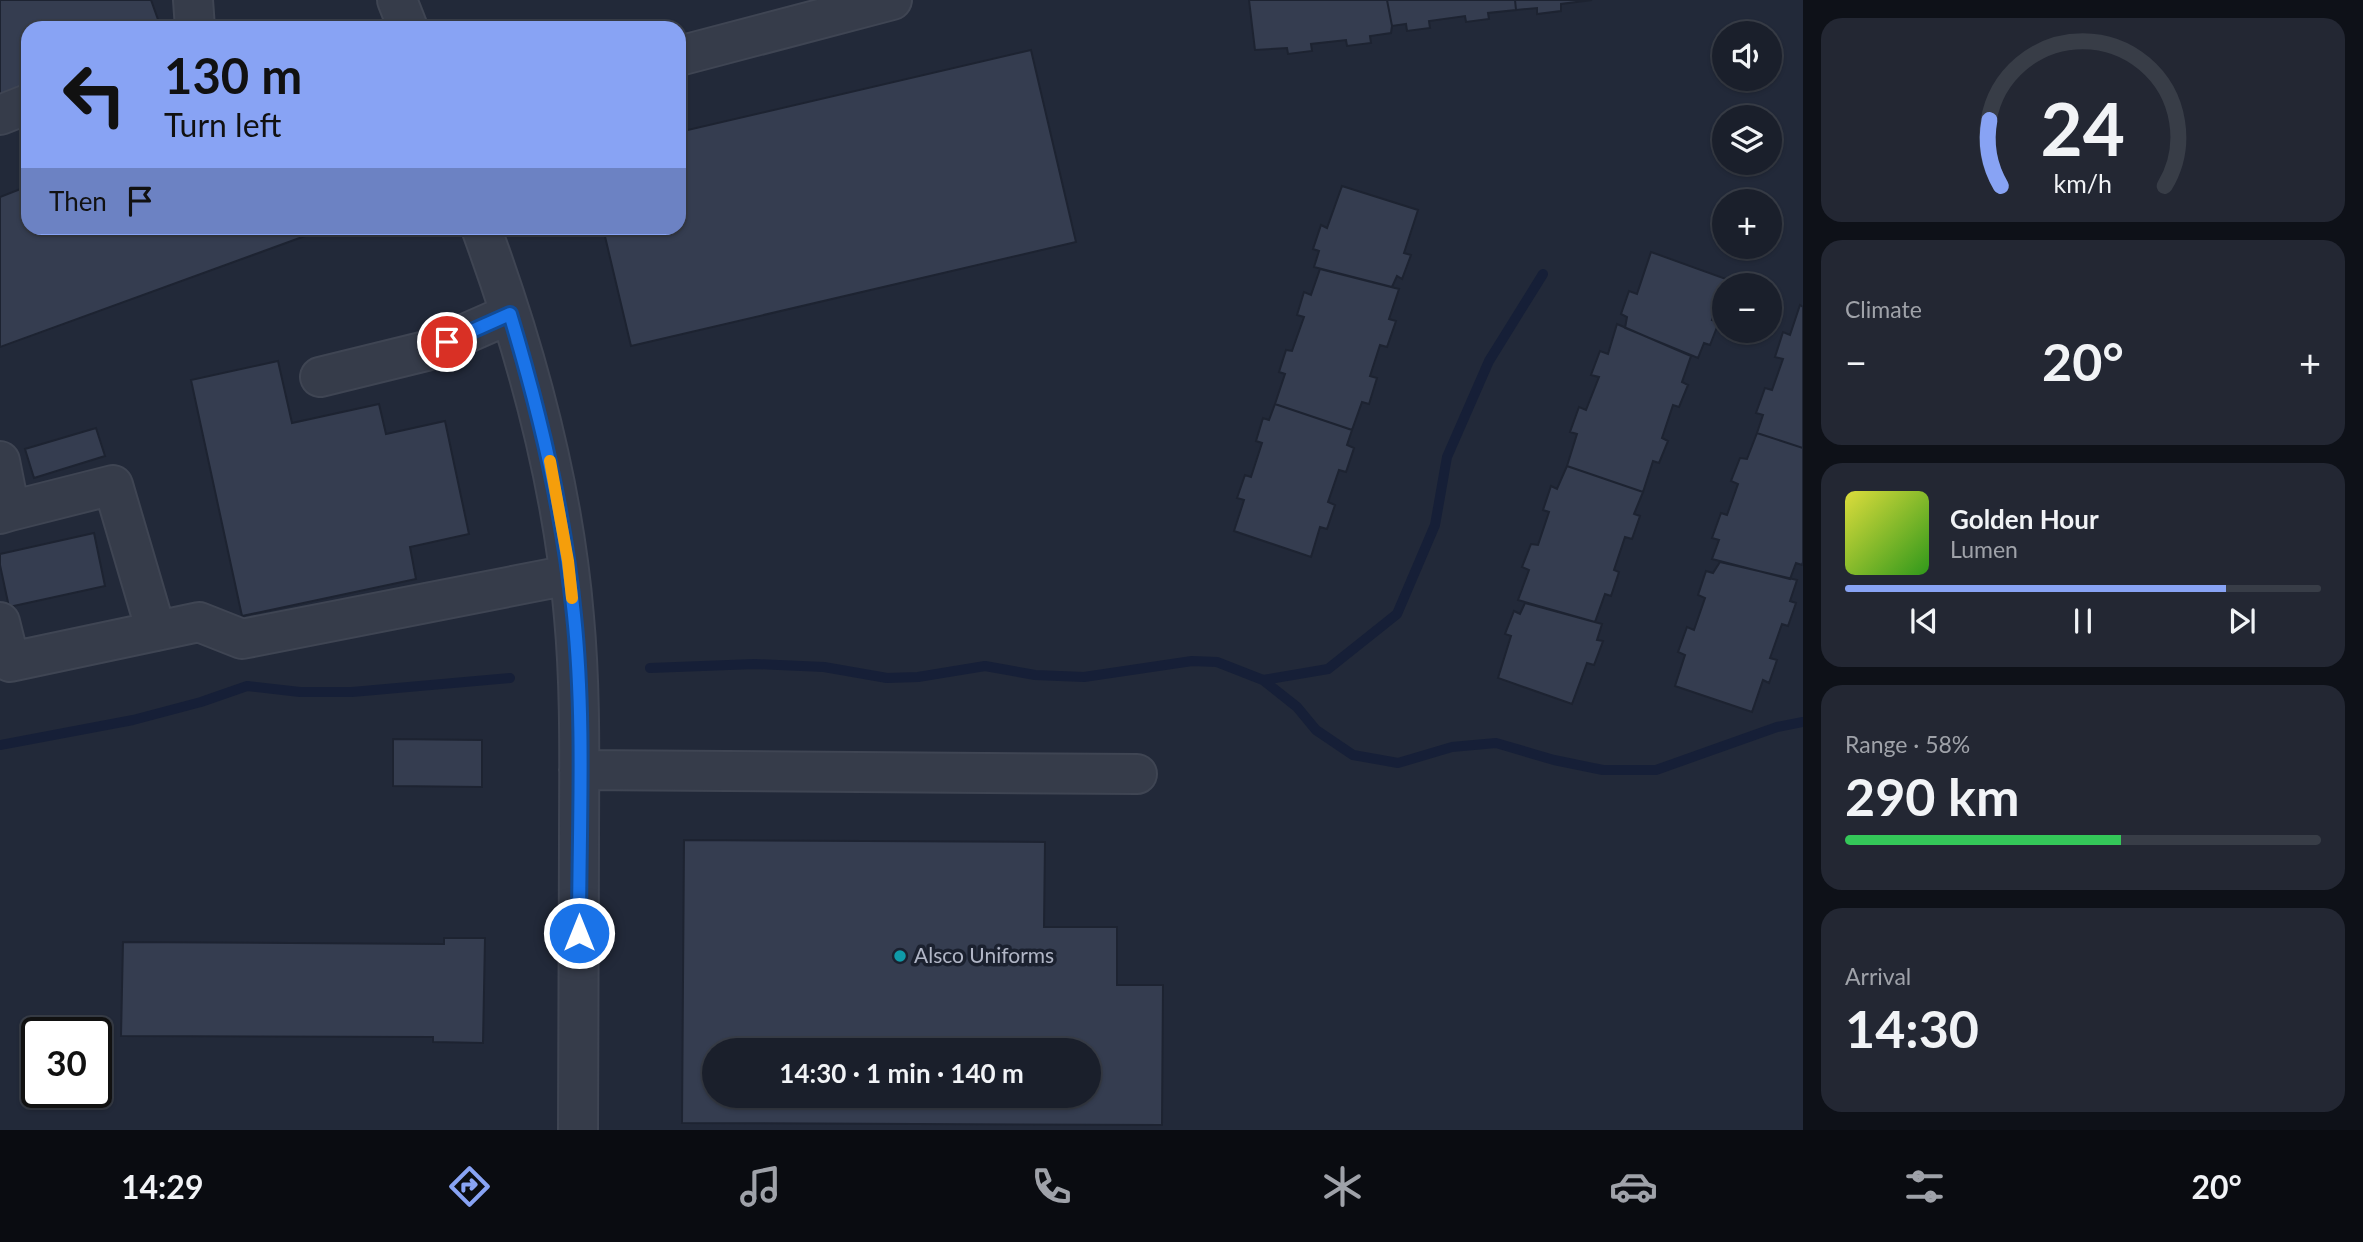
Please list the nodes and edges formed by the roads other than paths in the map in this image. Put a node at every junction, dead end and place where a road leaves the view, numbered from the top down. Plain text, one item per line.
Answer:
1 (192, 0) edge
2 (397, 0) edge
3 (892, 0) edge
4 (194, 21) edge
5 (405, 21) edge
6 (686, 54) edge
7 (21, 107) edge
8 (0, 115) edge
9 (483, 235) edge
10 (510, 314) junction
11 (320, 377) dead end
12 (0, 461) edge
13 (5, 513) edge
14 (569, 575) junction
15 (0, 622) edge
16 (156, 631) junction
17 (579, 770) junction
18 (1137, 774) dead end
19 (578, 1130) edge

1 - 4 street
2 - 5 street
3 - 6 street
7 - 8 street
9 - 10 street
10 - 11 street
10 - 14 street
12 - 13 street
13 - 16 street
14 - 16 street
14 - 17 street
15 - 16 street
17 - 18 street
17 - 19 street

